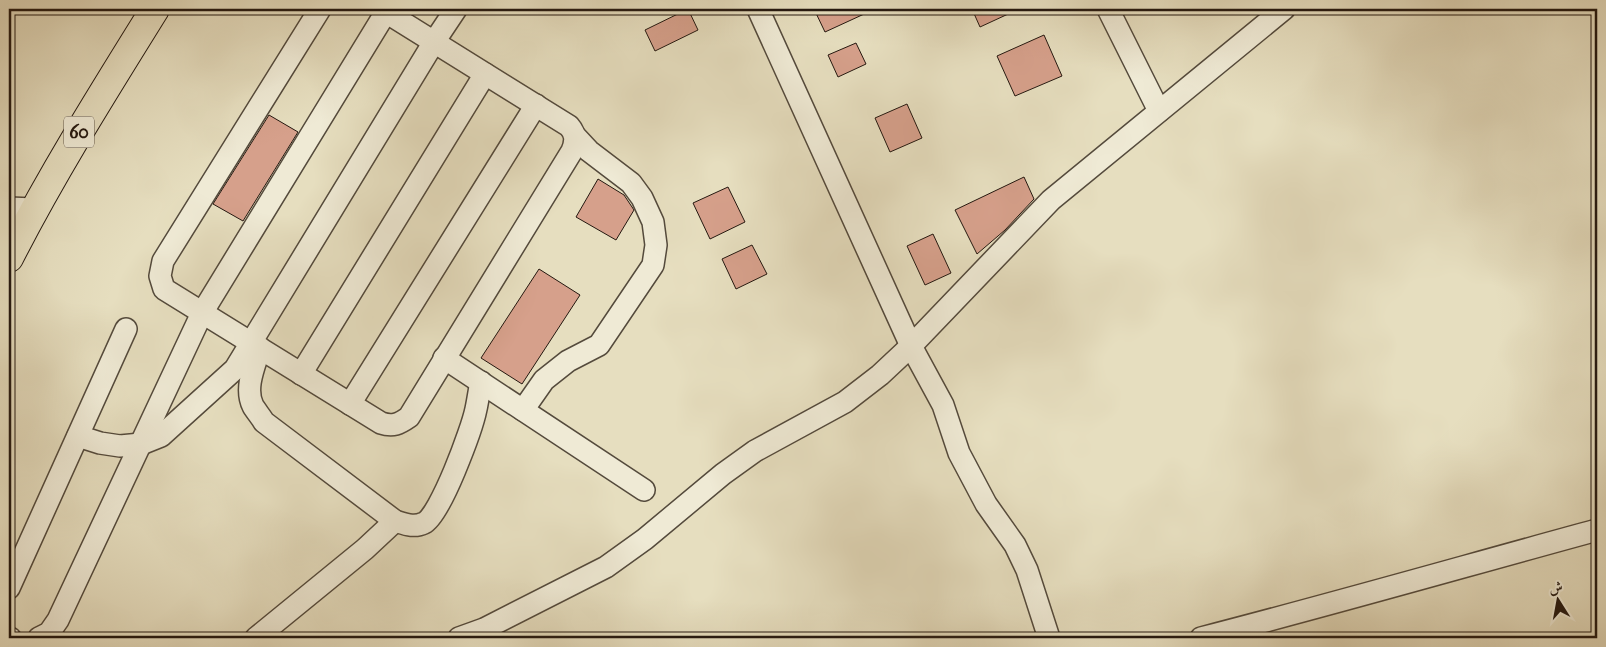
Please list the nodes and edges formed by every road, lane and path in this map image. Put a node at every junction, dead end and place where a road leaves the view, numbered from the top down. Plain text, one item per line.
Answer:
1 (155, 9) edge
2 (320, 9) edge
3 (456, 9) edge
4 (758, 9) edge
5 (1108, 9) edge
6 (1284, 9) edge
7 (383, 10) edge
8 (434, 42) junction
9 (485, 74) junction
10 (536, 105) junction
11 (1159, 111) junction
12 (575, 136) junction
13 (21, 209) edge
14 (9, 258) edge
15 (202, 312) junction
16 (126, 329) dead end
17 (255, 345) junction
18 (911, 346) junction
19 (444, 358) junction
20 (301, 374) junction
21 (480, 382) junction
22 (350, 404) junction
23 (523, 410) junction
24 (78, 436) junction
25 (141, 444) junction
26 (644, 490) dead end
27 (395, 521) junction
28 (1597, 530) edge
29 (9, 588) edge
30 (485, 634) edge
31 (39, 638) edge
32 (256, 638) edge
33 (459, 638) edge
34 (1049, 638) edge
35 (1201, 638) edge

1 - 13 highway, 60
2 - 15 street
3 - 8 street
4 - 18 street
5 - 11 street
6 - 11 street
7 - 8 street
7 - 15 street
8 - 9 street
8 - 17 street
9 - 10 street
9 - 20 street
10 - 12 street
10 - 22 street
11 - 18 street
12 - 19 street
12 - 23 street
13 - 14 highway, 60
15 - 17 street
15 - 25 street
16 - 24 street
17 - 20 street
17 - 25 street
17 - 27 street
18 - 30 street
18 - 34 street
19 - 21 street
19 - 22 street
20 - 22 street
21 - 23 street
21 - 27 street
23 - 26 street
24 - 25 street
24 - 29 street
25 - 31 street
27 - 32 street
28 - 35 street
30 - 33 street

